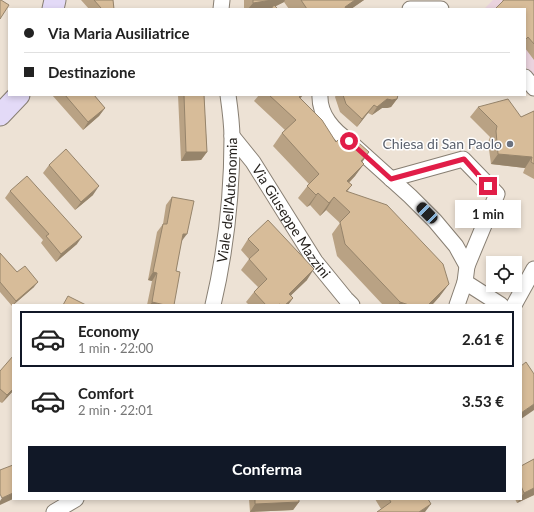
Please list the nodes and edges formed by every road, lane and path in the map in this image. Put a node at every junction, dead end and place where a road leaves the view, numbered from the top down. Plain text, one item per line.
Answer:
1 (526, 78) edge
2 (534, 88) edge
3 (18, 96) edge
4 (228, 96) edge
5 (320, 96) edge
6 (0, 115) edge
7 (232, 136) junction
8 (391, 179) junction
9 (467, 266) junction
10 (534, 269) edge
11 (465, 282) junction
12 (213, 304) edge
13 (351, 304) edge
14 (457, 304) edge
15 (500, 304) edge
16 (515, 304) edge
17 (74, 500) edge
18 (54, 512) edge

1 - 2 street
3 - 6 main road
4 - 7 street, Viale dell'Autonomia
5 - 8 street
7 - 12 street, Viale dell'Autonomia
7 - 13 street, Via Giuseppe Mazzini
8 - 9 street
8 - 9 street
9 - 11 street
10 - 16 street
11 - 14 street
11 - 15 street
17 - 18 street

